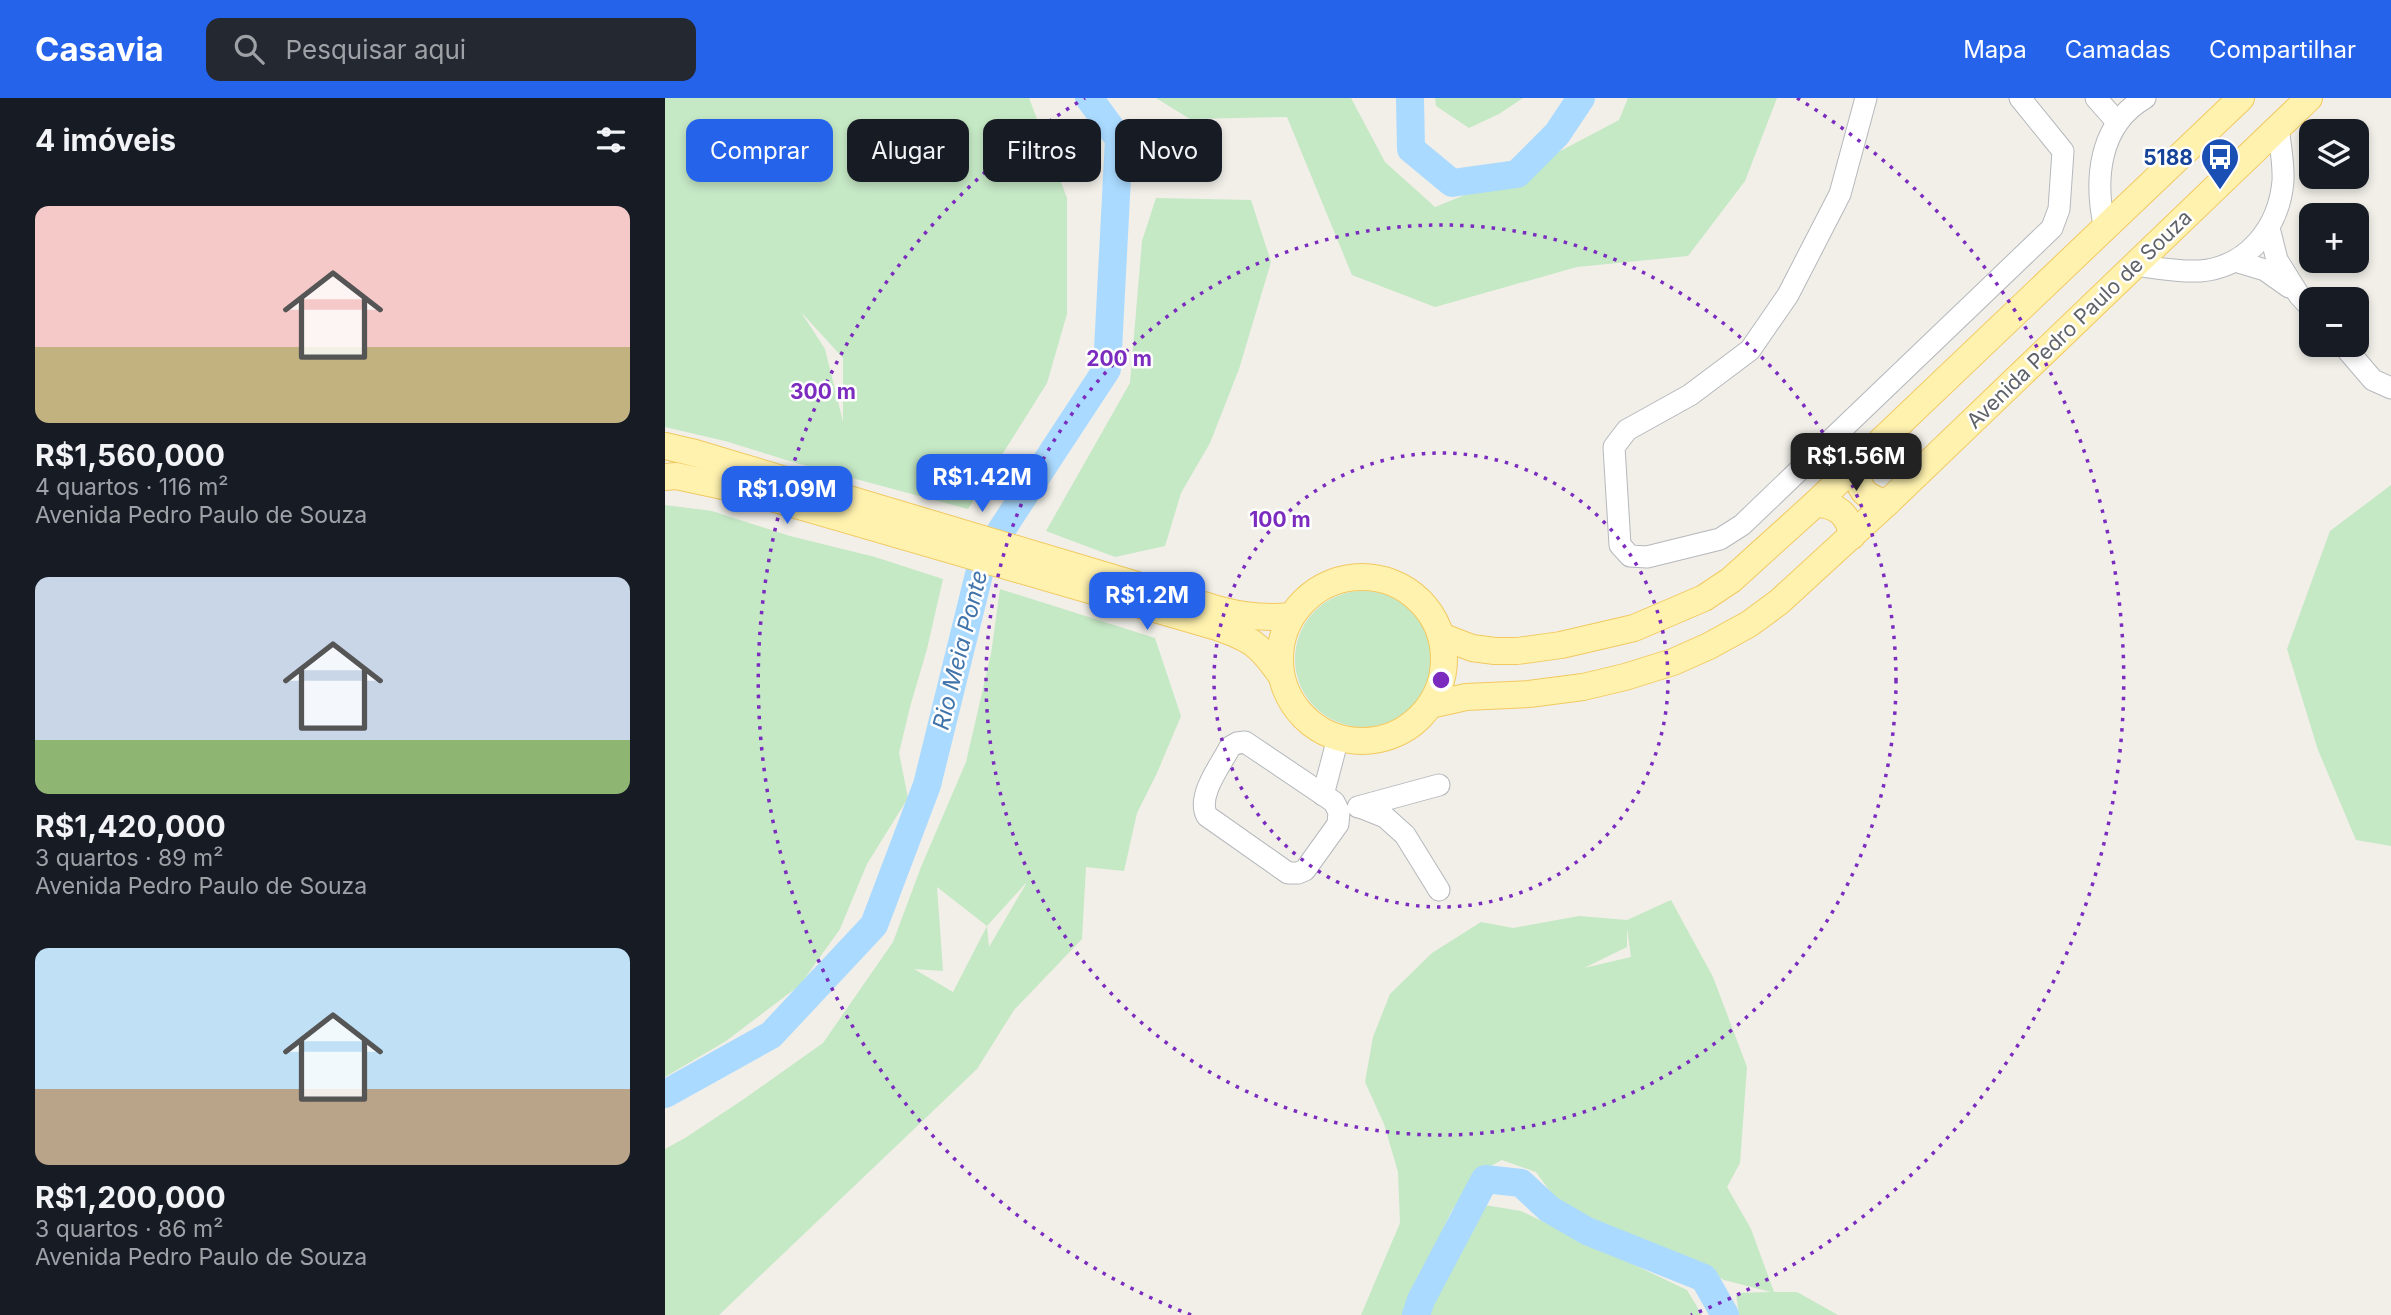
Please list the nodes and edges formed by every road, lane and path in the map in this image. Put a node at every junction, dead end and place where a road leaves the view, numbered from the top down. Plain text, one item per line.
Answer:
1 (1866, 98) edge
2 (2020, 98) edge
3 (2096, 98) edge
4 (2144, 98) edge
5 (2241, 98) edge
6 (2309, 98) edge
7 (2116, 122) junction
8 (2278, 127) junction
9 (2269, 228) junction
10 (2105, 229) junction
11 (2235, 261) junction
12 (2136, 265) junction
13 (2299, 293) edge
14 (2299, 297) edge
15 (2354, 357) edge
16 (2391, 388) edge
17 (665, 446) edge
18 (1856, 465) junction
19 (665, 477) edge
20 (1887, 503) junction
21 (1815, 504) junction
22 (916, 528) junction
23 (1852, 536) junction
24 (1030, 563) junction
25 (1291, 616) junction
26 (1441, 636) junction
27 (1280, 674) junction
28 (1430, 705) junction
29 (1338, 738) junction
30 (1439, 785) dead end
31 (1323, 795) junction
32 (1360, 807) junction
33 (1339, 812) junction
34 (1439, 890) dead end

1 - 2 street
3 - 7 street
4 - 7 street
5 - 10 main road
6 - 8 main road, Avenida Pedro Paulo de Souza
7 - 10 street
8 - 9 street
8 - 12 main road, Avenida Pedro Paulo de Souza
9 - 11 street
9 - 13 street
10 - 18 main road
11 - 12 street
11 - 14 street
12 - 20 main road, Avenida Pedro Paulo de Souza
15 - 16 street
17 - 22 main road
18 - 20 main road
18 - 21 main road
19 - 22 main road
20 - 23 main road, Avenida Pedro Paulo de Souza
21 - 23 main road
21 - 26 main road
22 - 24 main road
23 - 28 main road, Avenida Pedro Paulo de Souza
24 - 25 main road
24 - 27 main road
25 - 26 main road
25 - 27 main road
26 - 28 main road
27 - 29 main road
28 - 29 main road
29 - 31 street
30 - 32 street
31 - 33 street
31 - 33 street
32 - 33 street
32 - 34 street

